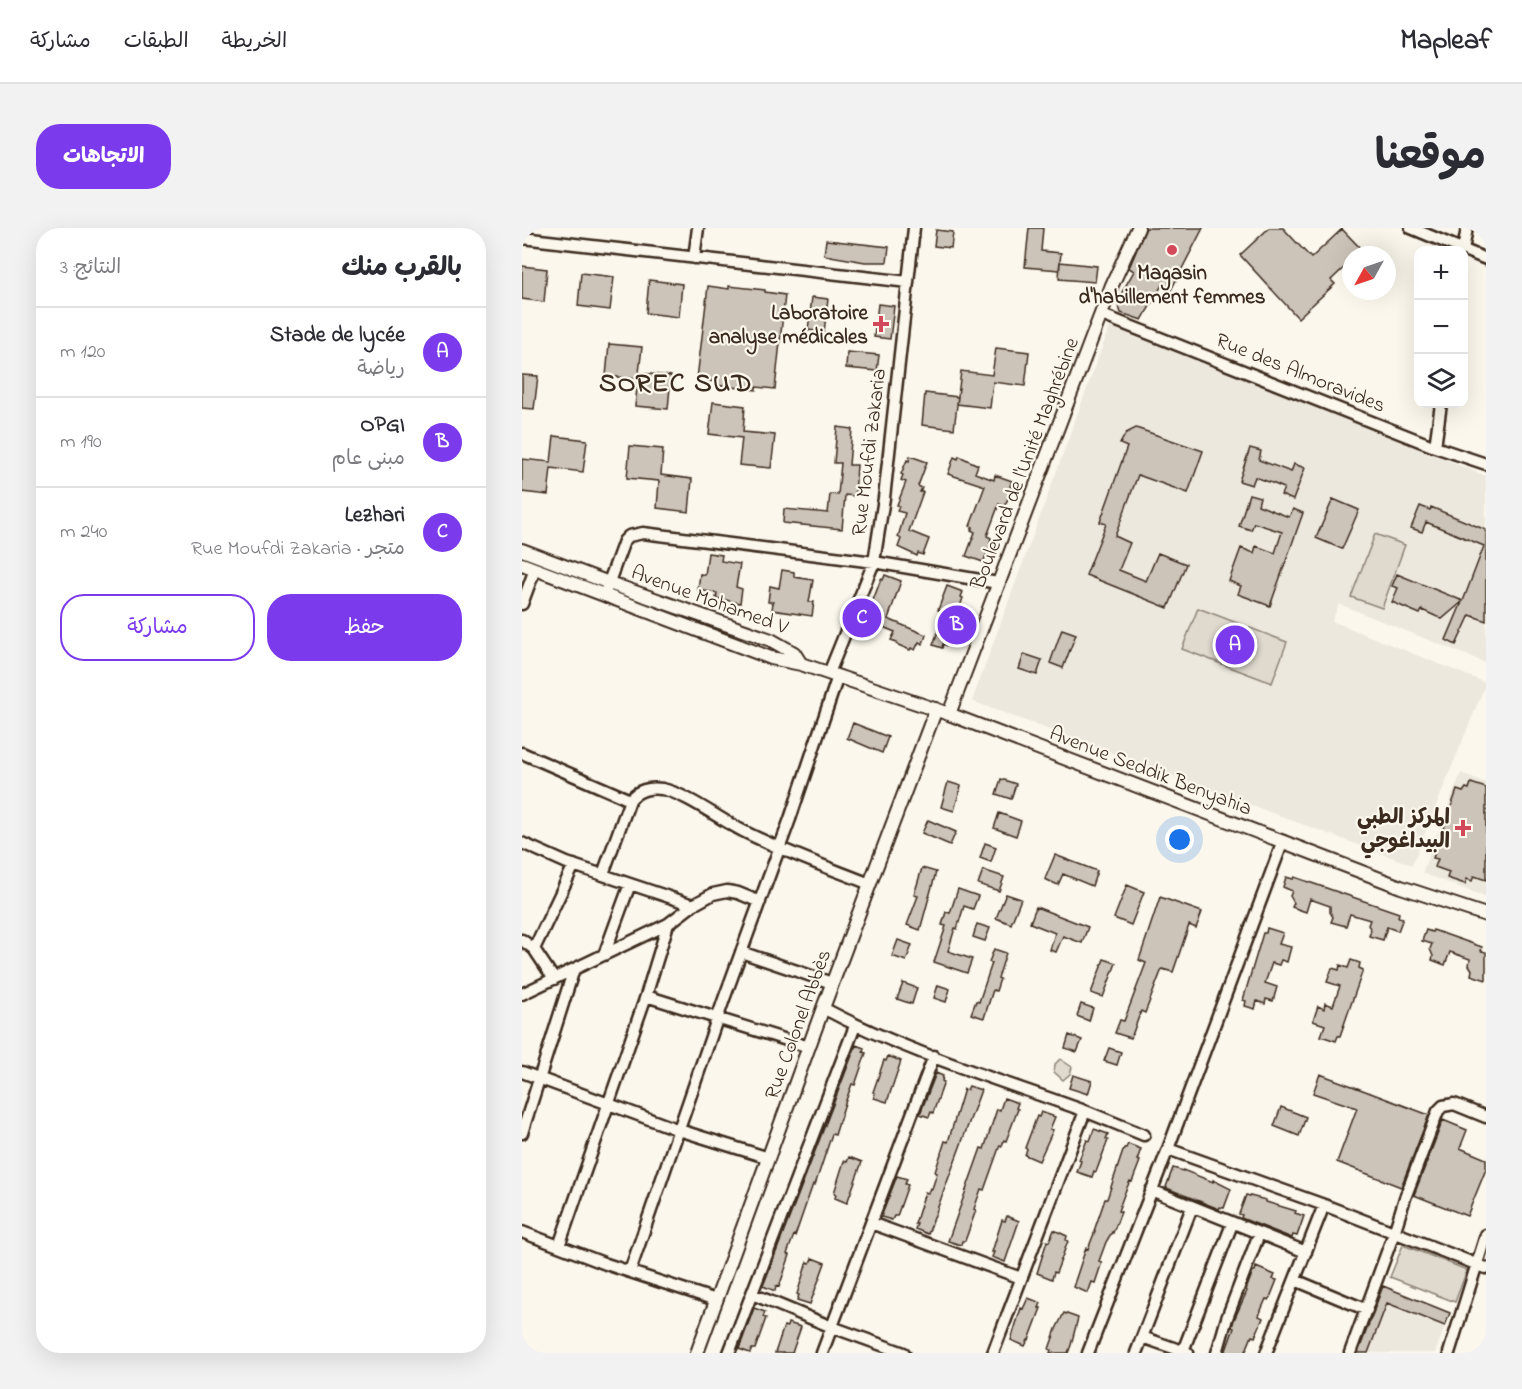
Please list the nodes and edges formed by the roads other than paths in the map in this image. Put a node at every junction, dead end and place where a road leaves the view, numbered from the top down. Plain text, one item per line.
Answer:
1 (698, 228) edge
2 (914, 228) edge
3 (1138, 228) edge
4 (1412, 228) edge
5 (1467, 228) edge
6 (522, 238) edge
7 (1454, 246) edge
8 (1464, 246) edge
9 (1468, 252) edge
10 (694, 258) junction
11 (1486, 259) edge
12 (908, 282) junction
13 (1102, 315) junction
14 (1441, 408) edge
15 (1435, 447) junction
16 (1486, 464) edge
17 (522, 550) edge
18 (874, 562) junction
19 (522, 564) edge
20 (535, 569) junction
21 (609, 583) junction
22 (998, 583) junction
23 (604, 596) junction
24 (522, 604) edge
25 (801, 664) junction
26 (833, 675) junction
27 (936, 710) junction
28 (949, 714) junction
29 (522, 753) edge
30 (630, 800) junction
31 (1283, 841) junction
32 (522, 843) edge
33 (780, 849) junction
34 (574, 865) junction
35 (603, 874) junction
36 (630, 884) junction
37 (870, 884) junction
38 (760, 902) junction
39 (693, 905) junction
40 (1486, 915) edge
41 (668, 924) junction
42 (522, 940) edge
43 (534, 949) junction
44 (741, 952) junction
45 (604, 956) junction
46 (574, 969) junction
47 (554, 979) junction
48 (832, 983) junction
49 (522, 994) edge
50 (646, 996) junction
51 (823, 1008) junction
52 (717, 1018) junction
53 (855, 1026) junction
54 (809, 1047) junction
55 (934, 1056) junction
56 (522, 1072) edge
57 (540, 1079) junction
58 (607, 1102) junction
59 (1084, 1111) junction
60 (1486, 1117) edge
61 (679, 1130) junction
62 (522, 1133) edge
63 (1144, 1135) dead end
64 (1168, 1149) junction
65 (769, 1158) junction
66 (1151, 1190) junction
67 (1324, 1205) junction
68 (1192, 1207) junction
69 (871, 1223) junction
70 (1233, 1224) junction
71 (522, 1232) edge
72 (1394, 1233) junction
73 (1259, 1234) junction
74 (1486, 1235) edge
75 (559, 1246) junction
76 (1306, 1252) junction
77 (1482, 1266) edge
78 (630, 1271) junction
79 (1021, 1278) junction
80 (1295, 1281) junction
81 (752, 1294) junction
82 (717, 1300) junction
83 (1367, 1310) junction
84 (832, 1327) junction
85 (1142, 1337) junction
86 (1186, 1352) edge
87 (697, 1353) edge
88 (729, 1353) edge
89 (822, 1353) edge
90 (904, 1353) edge
91 (993, 1353) edge
92 (1089, 1353) edge
93 (1136, 1353) edge
94 (1216, 1353) edge
95 (1266, 1353) edge
96 (1350, 1353) edge
97 (1449, 1353) edge

1 - 10 street
2 - 12 street, Rue Moufdi Zakaria
3 - 13 street, Boulevard de l'Unité Maghrébine
4 - 7 street
5 - 8 street
6 - 10 street
9 - 11 street
10 - 12 street
12 - 18 street, Rue Moufdi Zakaria
13 - 15 street, Rue des Almoravides
13 - 22 street, Boulevard de l'Unité Maghrébine
14 - 15 street
15 - 16 street, Rue des Almoravides
17 - 21 street, Avenue Mohamed V
18 - 21 street
18 - 22 street
18 - 26 street, Rue Moufdi Zakaria
19 - 20 street, Avenue Mohamed V
20 - 23 street, Avenue Mohamed V
20 - 24 street
21 - 23 street
21 - 25 street, Avenue Mohamed V
22 - 28 street, Boulevard de l'Unité Maghrébine
23 - 25 street, Avenue Mohamed V
25 - 26 street, Avenue Seddik Benyahia
26 - 27 street, Avenue Seddik Benyahia
26 - 33 street, Rue Moufdi Zakaria
27 - 28 street, Avenue Seddik Benyahia
27 - 37 street, Rue Colonel Abbès
28 - 31 street, Avenue Seddik Benyahia
29 - 30 street
30 - 33 street
30 - 35 street
31 - 40 street, Avenue Seddik Benyahia
31 - 64 street
32 - 34 street
33 - 37 street
33 - 38 street, Rue Moufdi Zakaria
34 - 35 street
34 - 43 street
35 - 36 street
36 - 39 street
36 - 45 street
37 - 48 street, Rue Colonel Abbès
38 - 39 street
38 - 44 street, Rue Moufdi Zakaria
39 - 41 street
41 - 45 street
41 - 50 street
42 - 43 street
43 - 47 street
44 - 48 street
44 - 52 street, Rue Moufdi Zakaria
45 - 46 street
46 - 47 street
46 - 57 street
47 - 49 street
48 - 51 street, Rue Colonel Abbès
50 - 52 street
50 - 58 street
51 - 53 street
51 - 54 street, Rue Colonel Abbès
52 - 54 street
52 - 61 street, Rue Moufdi Zakaria
53 - 55 street
53 - 81 street
54 - 65 street, Rue Colonel Abbès
55 - 59 street
55 - 69 street
56 - 57 street
57 - 58 street
57 - 62 street
58 - 61 street
58 - 75 street
59 - 63 street
59 - 79 street
60 - 72 street
61 - 65 street
61 - 78 street, Rue Moufdi Zakaria
64 - 66 street
64 - 67 street
65 - 82 street, Rue Colonel Abbès
66 - 68 street
66 - 92 street
67 - 72 street
67 - 76 street
68 - 70 street
68 - 85 street
69 - 79 street
69 - 84 street
70 - 73 street
70 - 86 street
71 - 75 street
72 - 77 street
72 - 83 street
73 - 76 street
73 - 94 street
74 - 77 street
75 - 78 street
76 - 80 street
77 - 97 street
78 - 82 street
79 - 91 street
80 - 83 street
80 - 95 street
81 - 84 street
81 - 88 street
82 - 87 street, Rue Colonel Abbès
83 - 96 street
84 - 89 street
84 - 90 street
85 - 86 street
85 - 93 street

